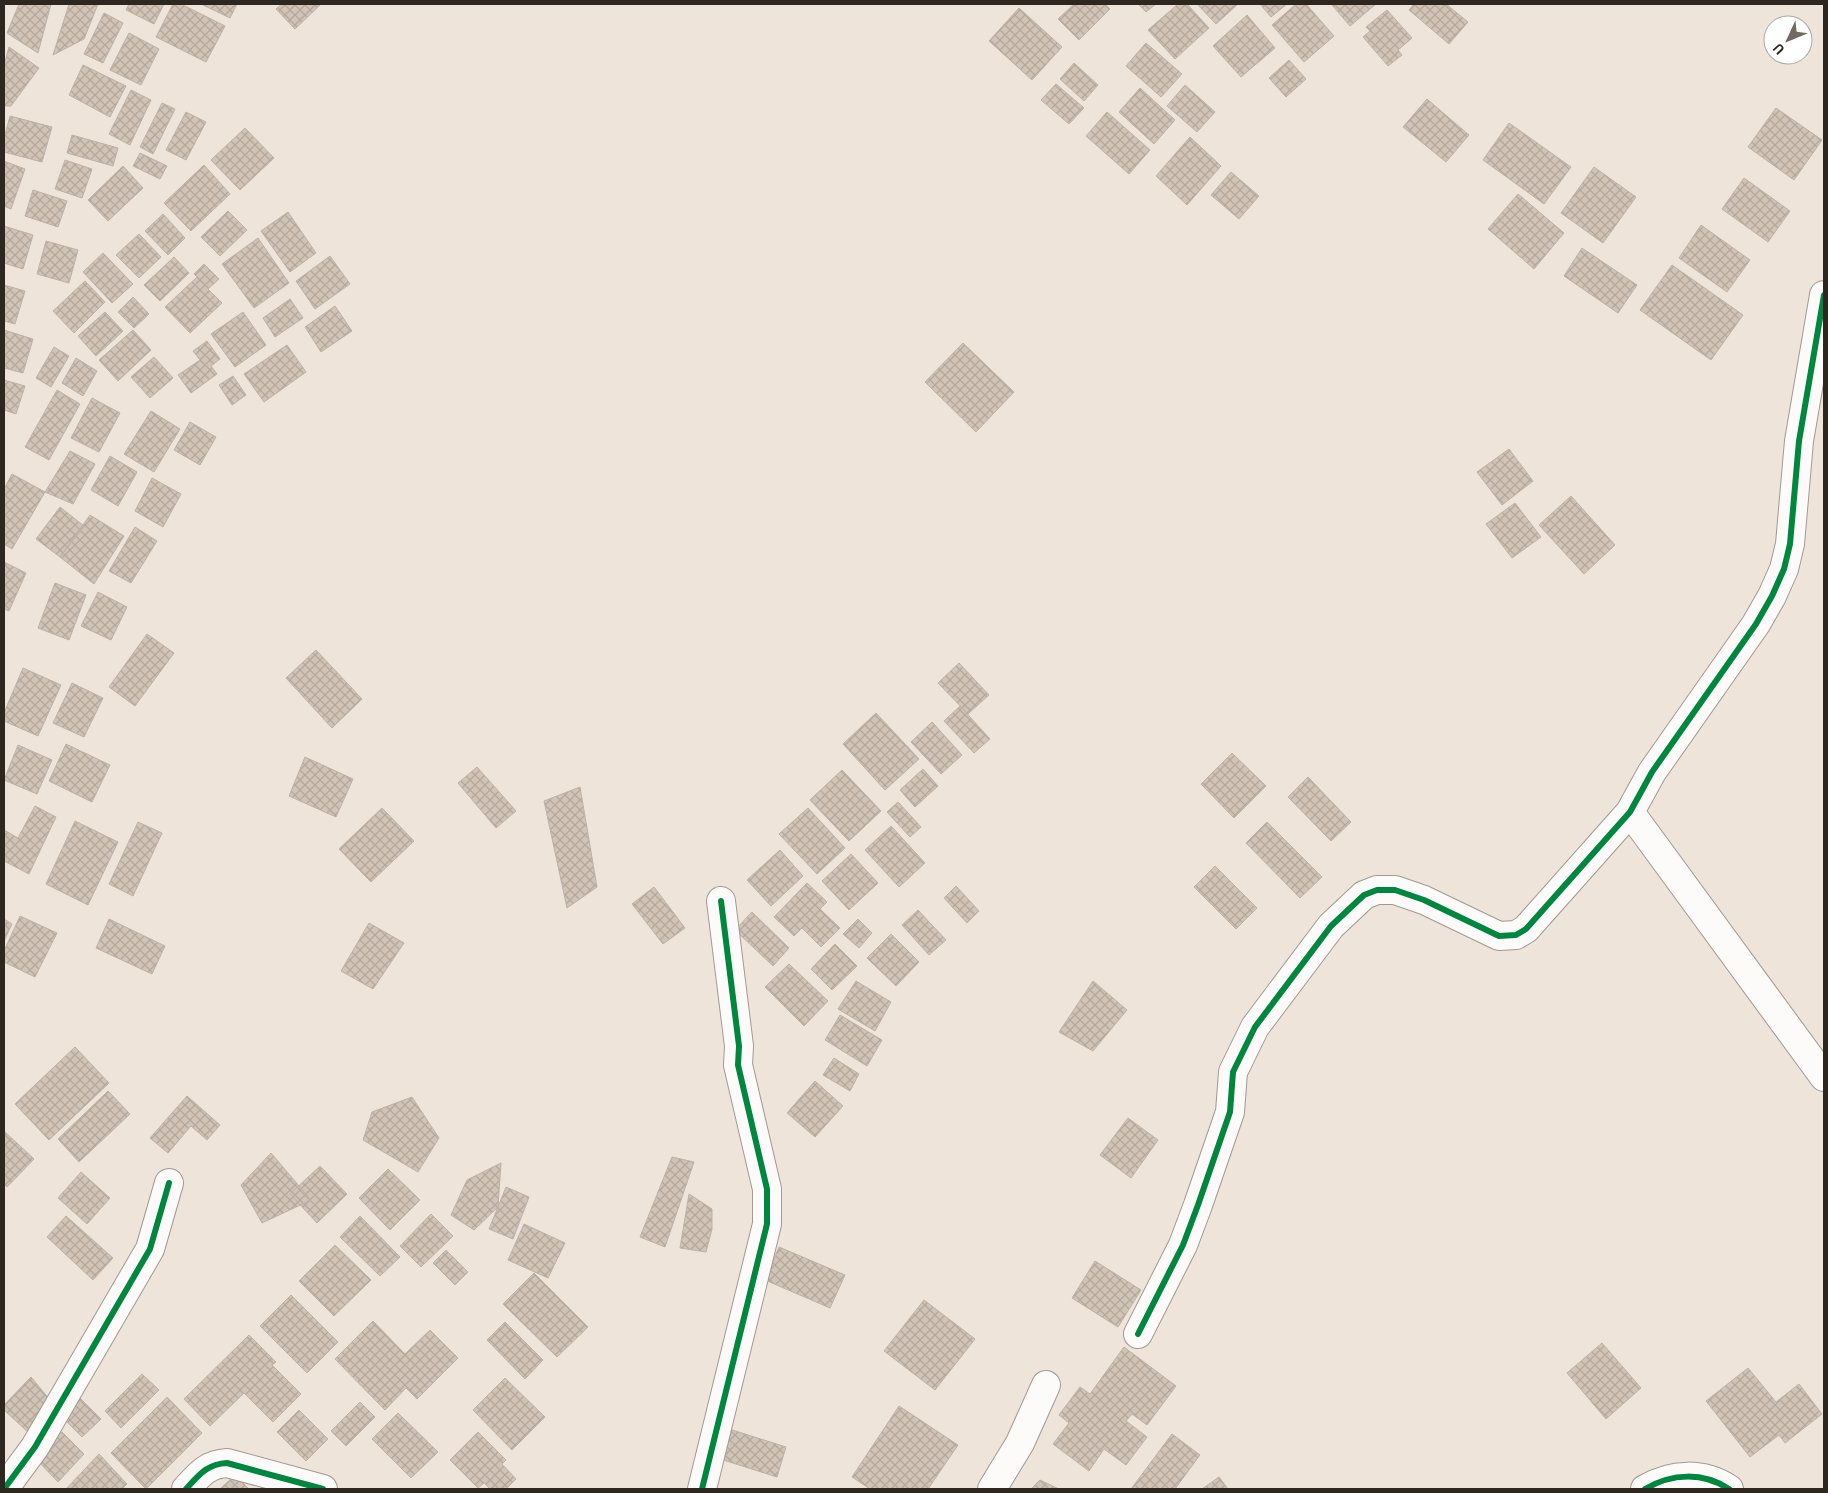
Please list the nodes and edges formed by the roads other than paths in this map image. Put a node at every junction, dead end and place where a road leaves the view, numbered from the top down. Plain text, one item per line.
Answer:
1 (1824, 295) edge
2 (1630, 812) junction
3 (721, 901) dead end
4 (1824, 1077) edge
5 (169, 1183) dead end
6 (1138, 1334) dead end
7 (1046, 1385) dead end
8 (4, 1489) edge
9 (186, 1489) edge
10 (323, 1489) edge
11 (702, 1489) edge
12 (992, 1489) edge
13 (1645, 1489) edge
14 (1730, 1489) edge

1 - 2 street
2 - 4 street
2 - 6 street
3 - 11 street
5 - 8 street
7 - 12 street
9 - 10 street
13 - 14 street

